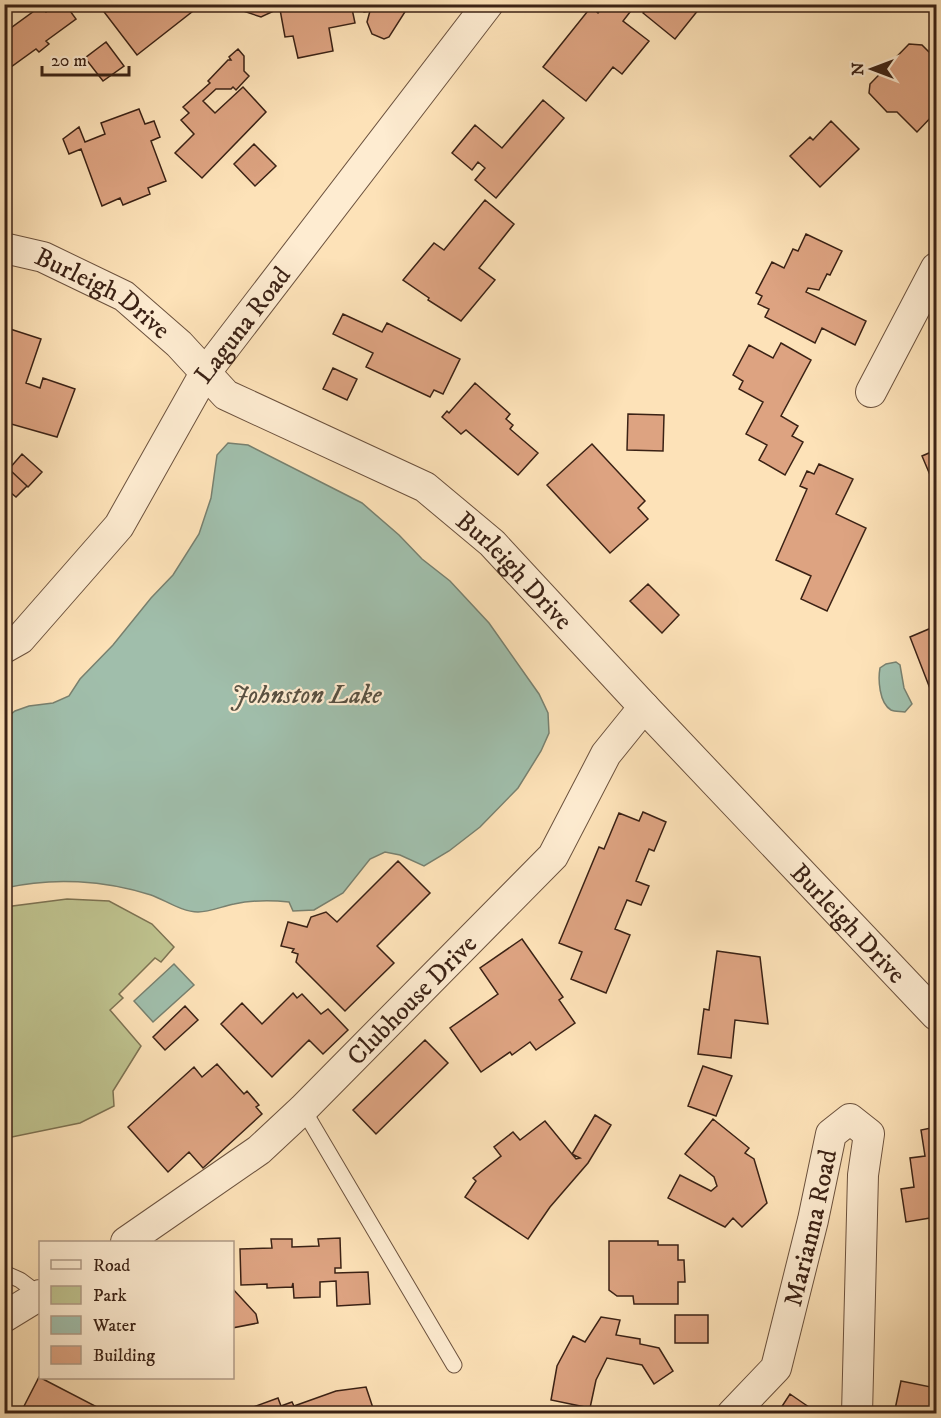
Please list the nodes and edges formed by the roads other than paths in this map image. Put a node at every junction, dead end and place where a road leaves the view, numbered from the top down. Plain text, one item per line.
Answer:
1 (488, 4) edge
2 (4, 248) edge
3 (936, 268) edge
4 (205, 373) junction
5 (871, 392) dead end
6 (4, 648) edge
7 (644, 707) junction
8 (936, 1015) edge
9 (303, 1109) junction
10 (127, 1241) edge
11 (4, 1273) edge
12 (39, 1294) edge
13 (39, 1296) edge
14 (4, 1317) edge
15 (454, 1365) dead end
16 (732, 1413) edge
17 (857, 1413) edge

1 - 4 street, Laguna Road
2 - 4 street, Burleigh Drive
3 - 5 street
4 - 6 street, Laguna Road
4 - 7 street, Burleigh Drive
7 - 8 street, Burleigh Drive
7 - 9 street, Clubhouse Drive
9 - 10 street, Clubhouse Drive
9 - 15 lane
11 - 12 lane
13 - 14 street
16 - 17 street, Marianna Road

